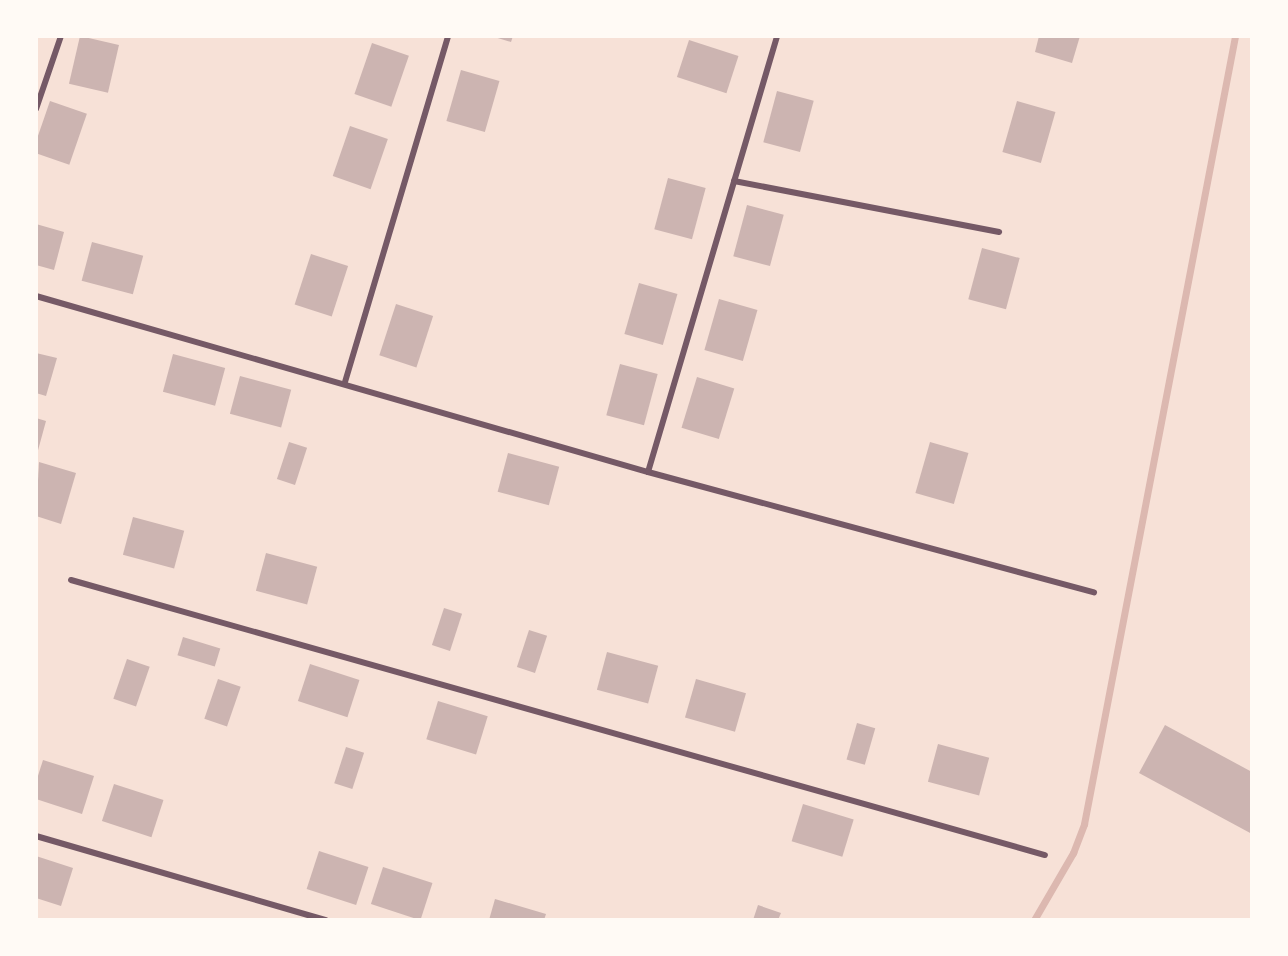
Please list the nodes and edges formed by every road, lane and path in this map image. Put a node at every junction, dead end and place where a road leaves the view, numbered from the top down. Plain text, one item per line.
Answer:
1 (60, 36) edge
2 (448, 36) edge
3 (777, 36) edge
4 (36, 109) edge
5 (734, 181) junction
6 (999, 232) dead end
7 (36, 296) edge
8 (345, 381) junction
9 (648, 471) junction
10 (71, 580) dead end
11 (1094, 592) dead end
12 (36, 836) edge
13 (1046, 855) dead end
14 (326, 920) edge

1 - 4 street
2 - 8 street
3 - 5 street
5 - 6 street
5 - 9 street
7 - 8 street
8 - 9 street
9 - 11 street
10 - 13 street
12 - 14 street

